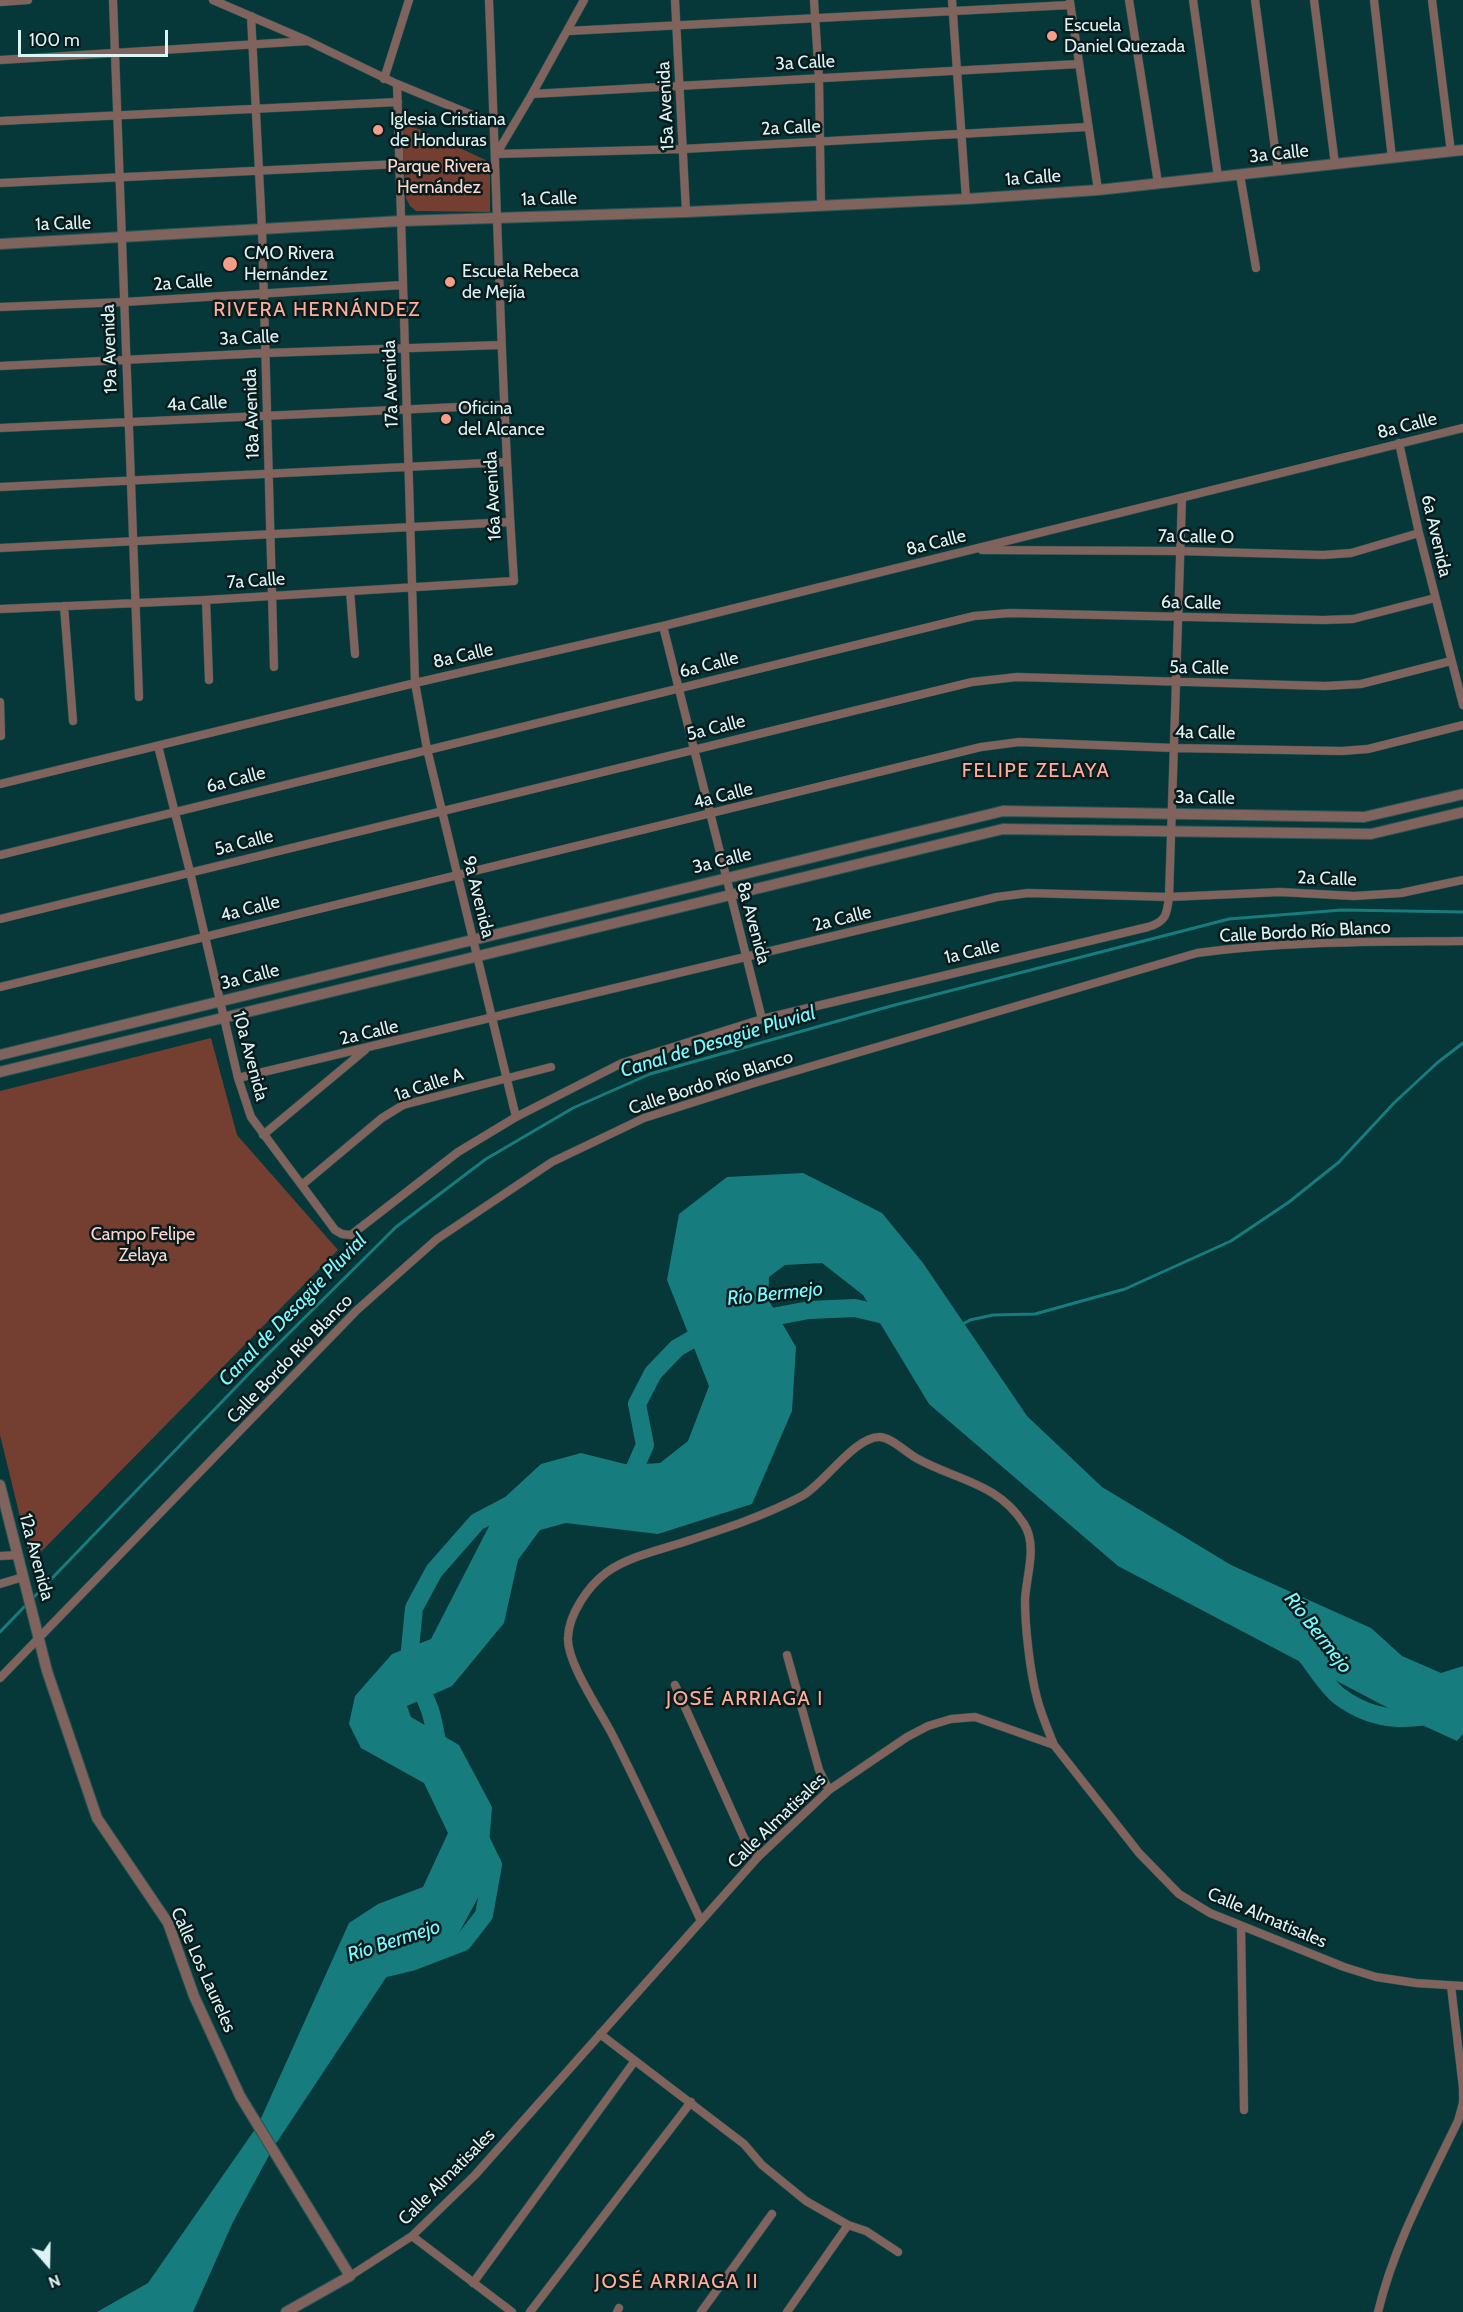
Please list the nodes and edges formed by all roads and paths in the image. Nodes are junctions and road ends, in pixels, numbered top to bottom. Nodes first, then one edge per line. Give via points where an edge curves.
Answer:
1 (28, 0) edge
2 (114, 0) edge
3 (408, 0) edge
4 (489, 0) edge
5 (584, 0) edge
6 (675, 0) edge
7 (814, 0) edge
8 (952, 0) edge
9 (1129, 0) edge
10 (1193, 0) edge
11 (1255, 0) edge
12 (1314, 0) edge
13 (1374, 0) edge
14 (1432, 0) edge
15 (218, 1) edge
16 (0, 2) edge
17 (1070, 2) edge
18 (953, 11) junction
19 (251, 16) junction
20 (815, 19) junction
21 (677, 25) junction
22 (568, 31) junction
23 (308, 40) junction
24 (252, 44) junction
25 (114, 53) junction
26 (0, 60) edge
27 (1079, 64) junction
28 (957, 71) junction
29 (384, 79) junction
30 (819, 79) junction
31 (397, 84) junction
32 (680, 86) junction
33 (532, 94) junction
34 (398, 102) junction
35 (256, 109) junction
36 (117, 115) junction
37 (0, 121) edge
38 (494, 124) junction
39 (1088, 127) junction
40 (962, 134) junction
41 (820, 141) junction
42 (683, 149) junction
43 (1463, 150) edge
44 (1451, 152) junction
45 (496, 154) junction
46 (1392, 158) junction
47 (399, 164) junction
48 (1335, 165) junction
49 (259, 170) junction
50 (1278, 171) junction
51 (1240, 175) junction
52 (119, 177) junction
53 (1218, 177) junction
54 (0, 183) edge
55 (1158, 183) junction
56 (1098, 190) junction
57 (966, 199) junction
58 (821, 205) junction
59 (686, 212) junction
60 (497, 217) junction
61 (401, 221) junction
62 (262, 229) junction
63 (121, 238) junction
64 (0, 244) edge
65 (1256, 268) dead end
66 (403, 285) junction
67 (264, 293) junction
68 (124, 302) junction
69 (0, 307) edge
70 (500, 345) junction
71 (405, 348) junction
72 (266, 353) junction
73 (126, 361) junction
74 (0, 366) edge
75 (503, 405) junction
76 (407, 410) junction
77 (267, 416) junction
78 (128, 422) junction
79 (0, 428) edge
80 (1463, 428) edge
81 (1399, 443) junction
82 (507, 462) junction
83 (408, 467) junction
84 (269, 473) junction
85 (131, 480) junction
86 (0, 487) edge
87 (1182, 498) junction
88 (510, 522) junction
89 (410, 526) junction
90 (1419, 533) junction
91 (271, 534) junction
92 (133, 542) junction
93 (0, 548) edge
94 (970, 550) junction
95 (1179, 551) junction
96 (514, 581) joint
97 (412, 587) junction
98 (350, 591) junction
99 (272, 595) junction
100 (1435, 598) junction
101 (206, 600) junction
102 (135, 602) junction
103 (64, 606) junction
104 (0, 609) edge
105 (1177, 618) junction
106 (663, 626) junction
107 (355, 654) dead end
108 (1451, 661) junction
109 (274, 667) dead end
110 (209, 680) dead end
111 (415, 683) junction
112 (1176, 683) junction
113 (680, 688) junction
114 (139, 697) dead end
115 (0, 702) edge
116 (1463, 705) edge
117 (73, 721) dead end
118 (1463, 725) edge
119 (2, 736) dead end
120 (158, 746) junction
121 (1174, 748) junction
122 (427, 749) junction
123 (694, 749) junction
124 (0, 784) edge
125 (1463, 794) edge
126 (441, 810) junction
127 (174, 811) junction
128 (1463, 812) edge
129 (1171, 814) junction
130 (711, 815) junction
131 (1170, 831) junction
132 (0, 855) edge
133 (190, 872) junction
134 (456, 875) junction
135 (726, 878) junction
136 (1463, 880) edge
137 (731, 894) junction
138 (1169, 897) junction
139 (0, 919) edge
140 (205, 935) junction
141 (473, 938) junction
142 (1463, 941) edge
143 (477, 956) junction
144 (747, 957) junction
145 (0, 987) edge
146 (220, 1001) junction
147 (224, 1019) junction
148 (493, 1019) junction
149 (762, 1019) junction
150 (366, 1049) junction
151 (0, 1055) edge
152 (551, 1067) dead end
153 (0, 1072) edge
154 (508, 1077) junction
155 (238, 1078) junction
156 (516, 1117) junction
157 (263, 1135) junction
158 (303, 1184) junction
159 (1, 1490) edge
160 (18, 1555) junction
161 (0, 1556) edge
162 (23, 1577) junction
163 (0, 1584) edge
164 (40, 1636) junction
165 (787, 1655) dead end
166 (0, 1678) edge
167 (675, 1686) dead end
168 (1054, 1745) junction
169 (829, 1790) junction
170 (758, 1857) junction
171 (701, 1921) junction
172 (1241, 1926) junction
173 (1451, 1986) junction
174 (1463, 1986) edge
175 (600, 2034) junction
176 (634, 2062) junction
177 (1463, 2088) edge
178 (691, 2102) junction
179 (1245, 2110) dead end
180 (772, 2214) dead end
181 (848, 2225) junction
182 (412, 2236) junction
183 (898, 2252) dead end
184 (350, 2276) junction
185 (473, 2283) junction
186 (286, 2312) edge
187 (511, 2312) edge
188 (530, 2312) edge
189 (701, 2312) edge
190 (787, 2312) edge
191 (1378, 2312) edge

1 - 16 street
2 - 25 street, 19a Avenida
3 - 29 street
4 - 38 street
5 - 22 street
6 - 21 street, 15a Avenida
7 - 20 street
8 - 18 street
9 - 55 street
10 - 53 street
11 - 50 street
12 - 48 street
13 - 46 street
14 - 44 street
15 - 19 street
17 - 18 street
17 - 27 street
18 - 20 street
18 - 28 street
19 - 23 street
19 - 24 street, 18a Avenida
20 - 21 street
20 - 30 street
21 - 22 street
21 - 32 street, 15a Avenida
22 - 33 street
23 - 24 street
23 - 29 street
24 - 25 street
24 - 35 street, 18a Avenida
25 - 26 street
25 - 36 street, 19a Avenida
27 - 28 street, 3a Calle
27 - 39 street
28 - 30 street, 3a Calle
28 - 40 street
29 - 31 street
30 - 32 street, 3a Calle
30 - 41 street
31 - 34 street, 17a Avenida
31 - 38 street
32 - 33 street, 3a Calle
32 - 42 street, 15a Avenida
33 - 45 street
34 - 35 street
34 - 47 street, 17a Avenida
35 - 36 street
35 - 49 street, 18a Avenida
36 - 37 street
36 - 52 street, 19a Avenida
38 - 45 street
39 - 40 street, 2a Calle
39 - 56 street
40 - 41 street, 2a Calle
40 - 57 street
41 - 42 street, 2a Calle
41 - 58 street
42 - 45 street, 2a Calle
42 - 59 street, 15a Avenida
43 - 44 street, 3a Calle
44 - 46 street, 3a Calle
45 - 60 street, 16a Avenida
46 - 48 street, 3a Calle
47 - 49 street
47 - 61 street, 17a Avenida
48 - 50 street, 3a Calle
49 - 52 street
49 - 62 street, 18a Avenida
50 - 51 street, 3a Calle
51 - 53 street, 3a Calle
51 - 65 street
52 - 54 street
52 - 63 street, 19a Avenida
53 - 55 street, 3a Calle
55 - 56 street, 3a Calle
56 - 57 street, 1a Calle
57 - 58 street, 1a Calle
58 - 59 street, 1a Calle
59 - 60 street, 1a Calle
60 - 61 street, 1a Calle
60 - 70 street, 16a Avenida
61 - 62 street, 1a Calle
61 - 66 street, 17a Avenida
62 - 63 street, 1a Calle
62 - 67 street, 18a Avenida
63 - 64 street, 1a Calle
63 - 68 street, 19a Avenida
66 - 67 street, 2a Calle
66 - 71 street, 17a Avenida
67 - 68 street, 2a Calle
67 - 72 street, 18a Avenida
68 - 69 street, 2a Calle
68 - 73 street, 19a Avenida
70 - 71 street, 3a Calle
70 - 75 street, 16a Avenida
71 - 72 street, 3a Calle
71 - 76 street, 17a Avenida
72 - 73 street, 3a Calle
72 - 77 street, 18a Avenida
73 - 74 street, 3a Calle
73 - 78 street, 19a Avenida
75 - 76 street, 4a Calle
75 - 82 street, 16a Avenida
76 - 77 street, 4a Calle
76 - 83 street, 17a Avenida
77 - 78 street, 4a Calle
77 - 84 street, 18a Avenida
78 - 79 street, 4a Calle
78 - 85 street, 19a Avenida
80 - 81 street, 8a Calle
81 - 87 street, 8a Calle
81 - 90 street, 6a Avenida
82 - 83 street
82 - 88 street, 16a Avenida
83 - 84 street
83 - 89 street, 17a Avenida
84 - 85 street
84 - 91 street, 18a Avenida
85 - 86 street
85 - 92 street, 19a Avenida
87 - 94 street, 8a Calle
87 - 95 street
88 - 89 street
88 - 96 street, 16a Avenida
89 - 91 street
89 - 97 street, 17a Avenida
90 - 95 street, 7a Calle O via 1341,554
90 - 100 street, 6a Avenida
91 - 92 street
91 - 99 street, 18a Avenida
92 - 93 street
92 - 102 street, 19a Avenida
94 - 95 street, 7a Calle O
94 - 106 street, 8a Calle
95 - 105 street
96 - 97 street, 7a Calle
97 - 98 street, 7a Calle
97 - 111 street, 17a Avenida
98 - 99 street, 7a Calle
98 - 107 street
99 - 101 street, 7a Calle
99 - 109 street, 18a Avenida
100 - 105 street, 6a Calle via 1353,619
100 - 108 street, 6a Avenida
101 - 102 street, 7a Calle
101 - 110 street
102 - 103 street, 7a Calle
102 - 114 street, 19a Avenida
103 - 104 street, 7a Calle
103 - 117 street
105 - 112 street
105 - 113 street, 6a Calle via 1010,613 974,616
106 - 111 street, 8a Calle
106 - 113 street, 8a Avenida
108 - 112 street, 5a Calle via 1361,684
108 - 116 street, 6a Avenida
111 - 120 street, 8a Calle
111 - 122 street, 9a Avenida
112 - 121 street
112 - 123 street, 5a Calle via 1017,677 972,682
113 - 122 street, 6a Calle
113 - 123 street, 8a Avenida
115 - 119 street
118 - 121 street, 4a Calle via 1359,749
120 - 124 street, 8a Calle
120 - 127 street, 10a Avenida
121 - 129 street
121 - 130 street, 4a Calle via 1019,742 981,747
122 - 126 street, 9a Avenida
122 - 127 street, 6a Calle
123 - 126 street, 5a Calle
123 - 130 street, 8a Avenida
125 - 129 street, 3a Calle via 1364,817
126 - 133 street, 5a Calle
126 - 134 street, 9a Avenida
127 - 132 street, 6a Calle
127 - 133 street, 10a Avenida
128 - 131 street, 3a Calle via 1371,834
129 - 131 street
129 - 135 street, 3a Calle via 1003,811
130 - 134 street, 4a Calle
130 - 135 street, 8a Avenida
131 - 137 street, 3a Calle via 1003,829
131 - 138 street
133 - 139 street, 5a Calle
133 - 140 street, 10a Avenida
134 - 140 street, 4a Calle
134 - 141 street, 9a Avenida
135 - 137 street, 8a Avenida
135 - 141 street, 3a Calle
136 - 138 street, 2a Calle via 1401,893 1354,896 1280,892
137 - 143 street, 3a Calle
137 - 144 street, 8a Avenida
138 - 144 street, 2a Calle via 1028,893 997,897
138 - 149 street, 1a Calle via 1167,914 1158,925
140 - 145 street, 4a Calle
140 - 146 street, 10a Avenida
141 - 143 street, 9a Avenida
141 - 146 street, 3a Calle
142 - 164 street, Calle Bordo Río Blanco via 1314,942 1197,953 644,1118 552,1162 437,1239 357,1310
143 - 147 street, 3a Calle
143 - 148 street, 9a Avenida
144 - 148 street, 2a Calle
144 - 149 street, 8a Avenida
146 - 147 street, 10a Avenida
146 - 151 street, 3a Calle
147 - 153 street, 3a Calle
147 - 155 street, 10a Avenida
148 - 150 street, 2a Calle
148 - 154 street, 9a Avenida
149 - 156 street via 622,1063
150 - 155 street, 2a Calle
150 - 157 street
152 - 154 street, 1a Calle A
154 - 156 street, 9a Avenida
154 - 158 street, 1a Calle A via 403,1105
155 - 157 street, 10a Avenida via 251,1117
156 - 158 street, 10a Avenida via 459,1152 351,1235 334,1230
157 - 158 street, 10a Avenida via 294,1178
159 - 160 street, 12a Avenida
160 - 161 street
160 - 162 street, 12a Avenida
162 - 163 street
162 - 164 street, 12a Avenida
164 - 166 street, Calle Bordo Río Blanco
164 - 184 street, Calle Los Laureles via 47,1671 97,1818 168,1923 194,1996 240,2096
165 - 169 street via 819,1770
167 - 170 street via 744,1838
168 - 169 street, Calle Almatisales via 975,1717 951,1719 907,1737
168 - 171 street via 1037,1699 1029,1646 1025,1599 1031,1558 1025,1526 1005,1501 969,1479 939,1470 891,1441 872,1438 860,1444 810,1491 784,1505 607,1572 570,1620 567,1640 575,1665 613,1735
168 - 172 street, Calle Almatisales via 1139,1853 1179,1894
169 - 170 street, Calle Almatisales
170 - 171 street, Calle Almatisales
171 - 175 street, Calle Almatisales
172 - 173 street, Calle Almatisales via 1376,1977
172 - 179 street
173 - 174 street, Calle Almatisales
173 - 177 street
175 - 176 street
175 - 182 street, Calle Almatisales via 475,2175
176 - 178 street
176 - 185 street
177 - 191 street via 1458,2121 1406,2231 1384,2284
178 - 181 street via 744,2144 787,2187
178 - 188 street
180 - 189 street
181 - 183 street via 866,2231
181 - 190 street
182 - 184 street, Calle Almatisales
182 - 185 street
184 - 186 street
185 - 187 street

